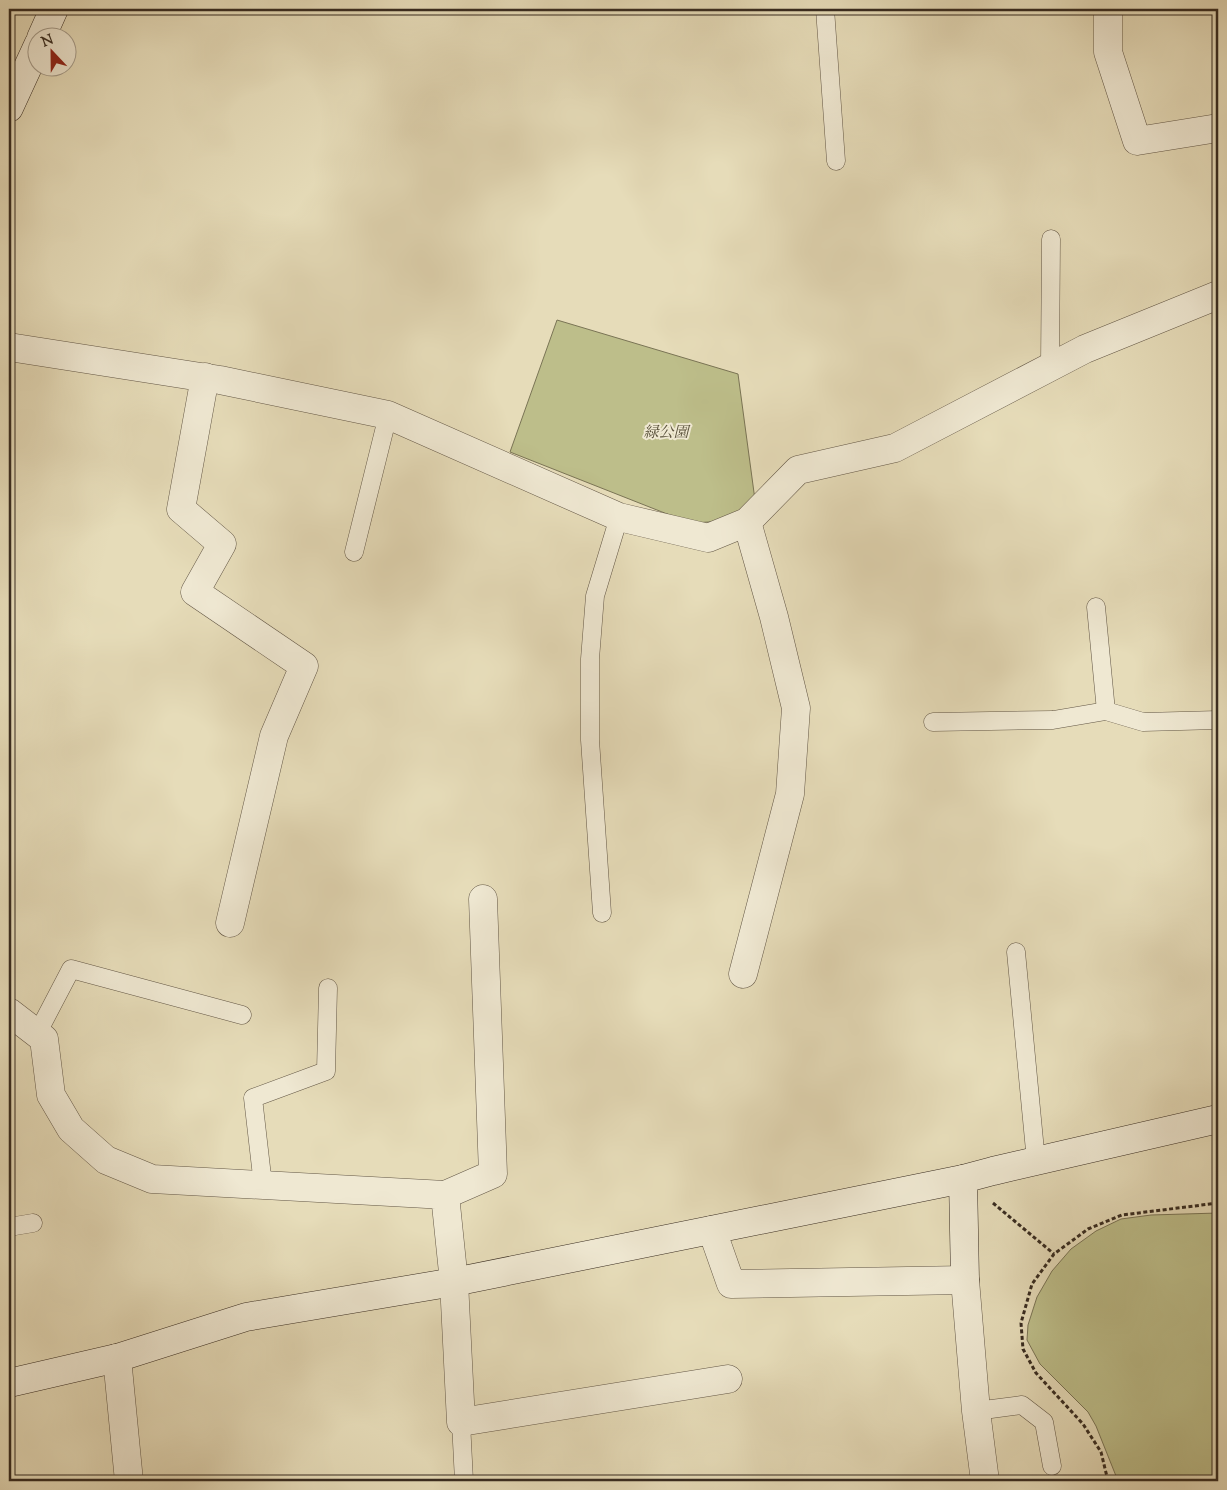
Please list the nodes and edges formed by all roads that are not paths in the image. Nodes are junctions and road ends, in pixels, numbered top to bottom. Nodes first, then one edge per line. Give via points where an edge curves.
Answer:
1 (54, 9) edge
2 (825, 9) edge
3 (1108, 9) edge
4 (45, 28) edge
5 (28, 67) edge
6 (9, 108) edge
7 (1218, 128) edge
8 (836, 161) dead end
9 (1050, 239) dead end
10 (1218, 295) edge
11 (9, 347) edge
12 (1050, 368) junction
13 (205, 377) junction
14 (388, 415) junction
15 (619, 517) junction
16 (747, 522) junction
17 (354, 552) dead end
18 (1096, 608) dead end
19 (1106, 711) junction
20 (1218, 720) edge
21 (933, 722) dead end
22 (483, 899) dead end
23 (602, 913) dead end
24 (230, 923) dead end
25 (1016, 952) dead end
26 (743, 974) dead end
27 (328, 988) dead end
28 (9, 1012) edge
29 (242, 1015) dead end
30 (37, 1034) junction
31 (1218, 1119) edge
32 (1036, 1161) junction
33 (964, 1179) junction
34 (263, 1185) junction
35 (445, 1195) junction
36 (33, 1224) dead end
37 (9, 1227) edge
38 (712, 1230) junction
39 (965, 1280) junction
40 (454, 1282) junction
41 (117, 1358) junction
42 (728, 1379) dead end
43 (9, 1383) edge
44 (976, 1411) junction
45 (461, 1422) junction
46 (1052, 1466) dead end
47 (129, 1481) edge
48 (464, 1481) edge
49 (985, 1481) edge

1 - 4 street
2 - 8 lane
3 - 7 street via 1108,52 1137,141
5 - 6 street
9 - 12 lane
10 - 12 street via 1085,350
11 - 13 street
12 - 16 street via 895,448 798,470
13 - 14 street
13 - 24 street via 180,509 222,544 195,592 304,666 274,736
14 - 15 street
14 - 17 lane
15 - 16 street via 708,538
15 - 23 lane via 595,596 590,659 590,740
16 - 26 street via 796,708 790,794
18 - 19 lane
19 - 20 lane via 1143,722
19 - 21 lane via 1053,720
22 - 35 street via 493,1174
25 - 32 lane
27 - 34 lane via 326,1071 253,1098
28 - 30 street
29 - 30 lane via 71,968
30 - 34 street via 44,1039 51,1095 71,1129 106,1160 152,1179
31 - 32 street
32 - 33 street
33 - 38 street
33 - 39 street
34 - 35 street
35 - 40 street
36 - 37 lane
38 - 39 street via 731,1284
38 - 40 street
39 - 44 street
40 - 41 street via 246,1318
40 - 45 street
41 - 43 street
41 - 47 street
42 - 45 street
44 - 46 lane via 1022,1405 1044,1422
44 - 49 street
45 - 48 lane

